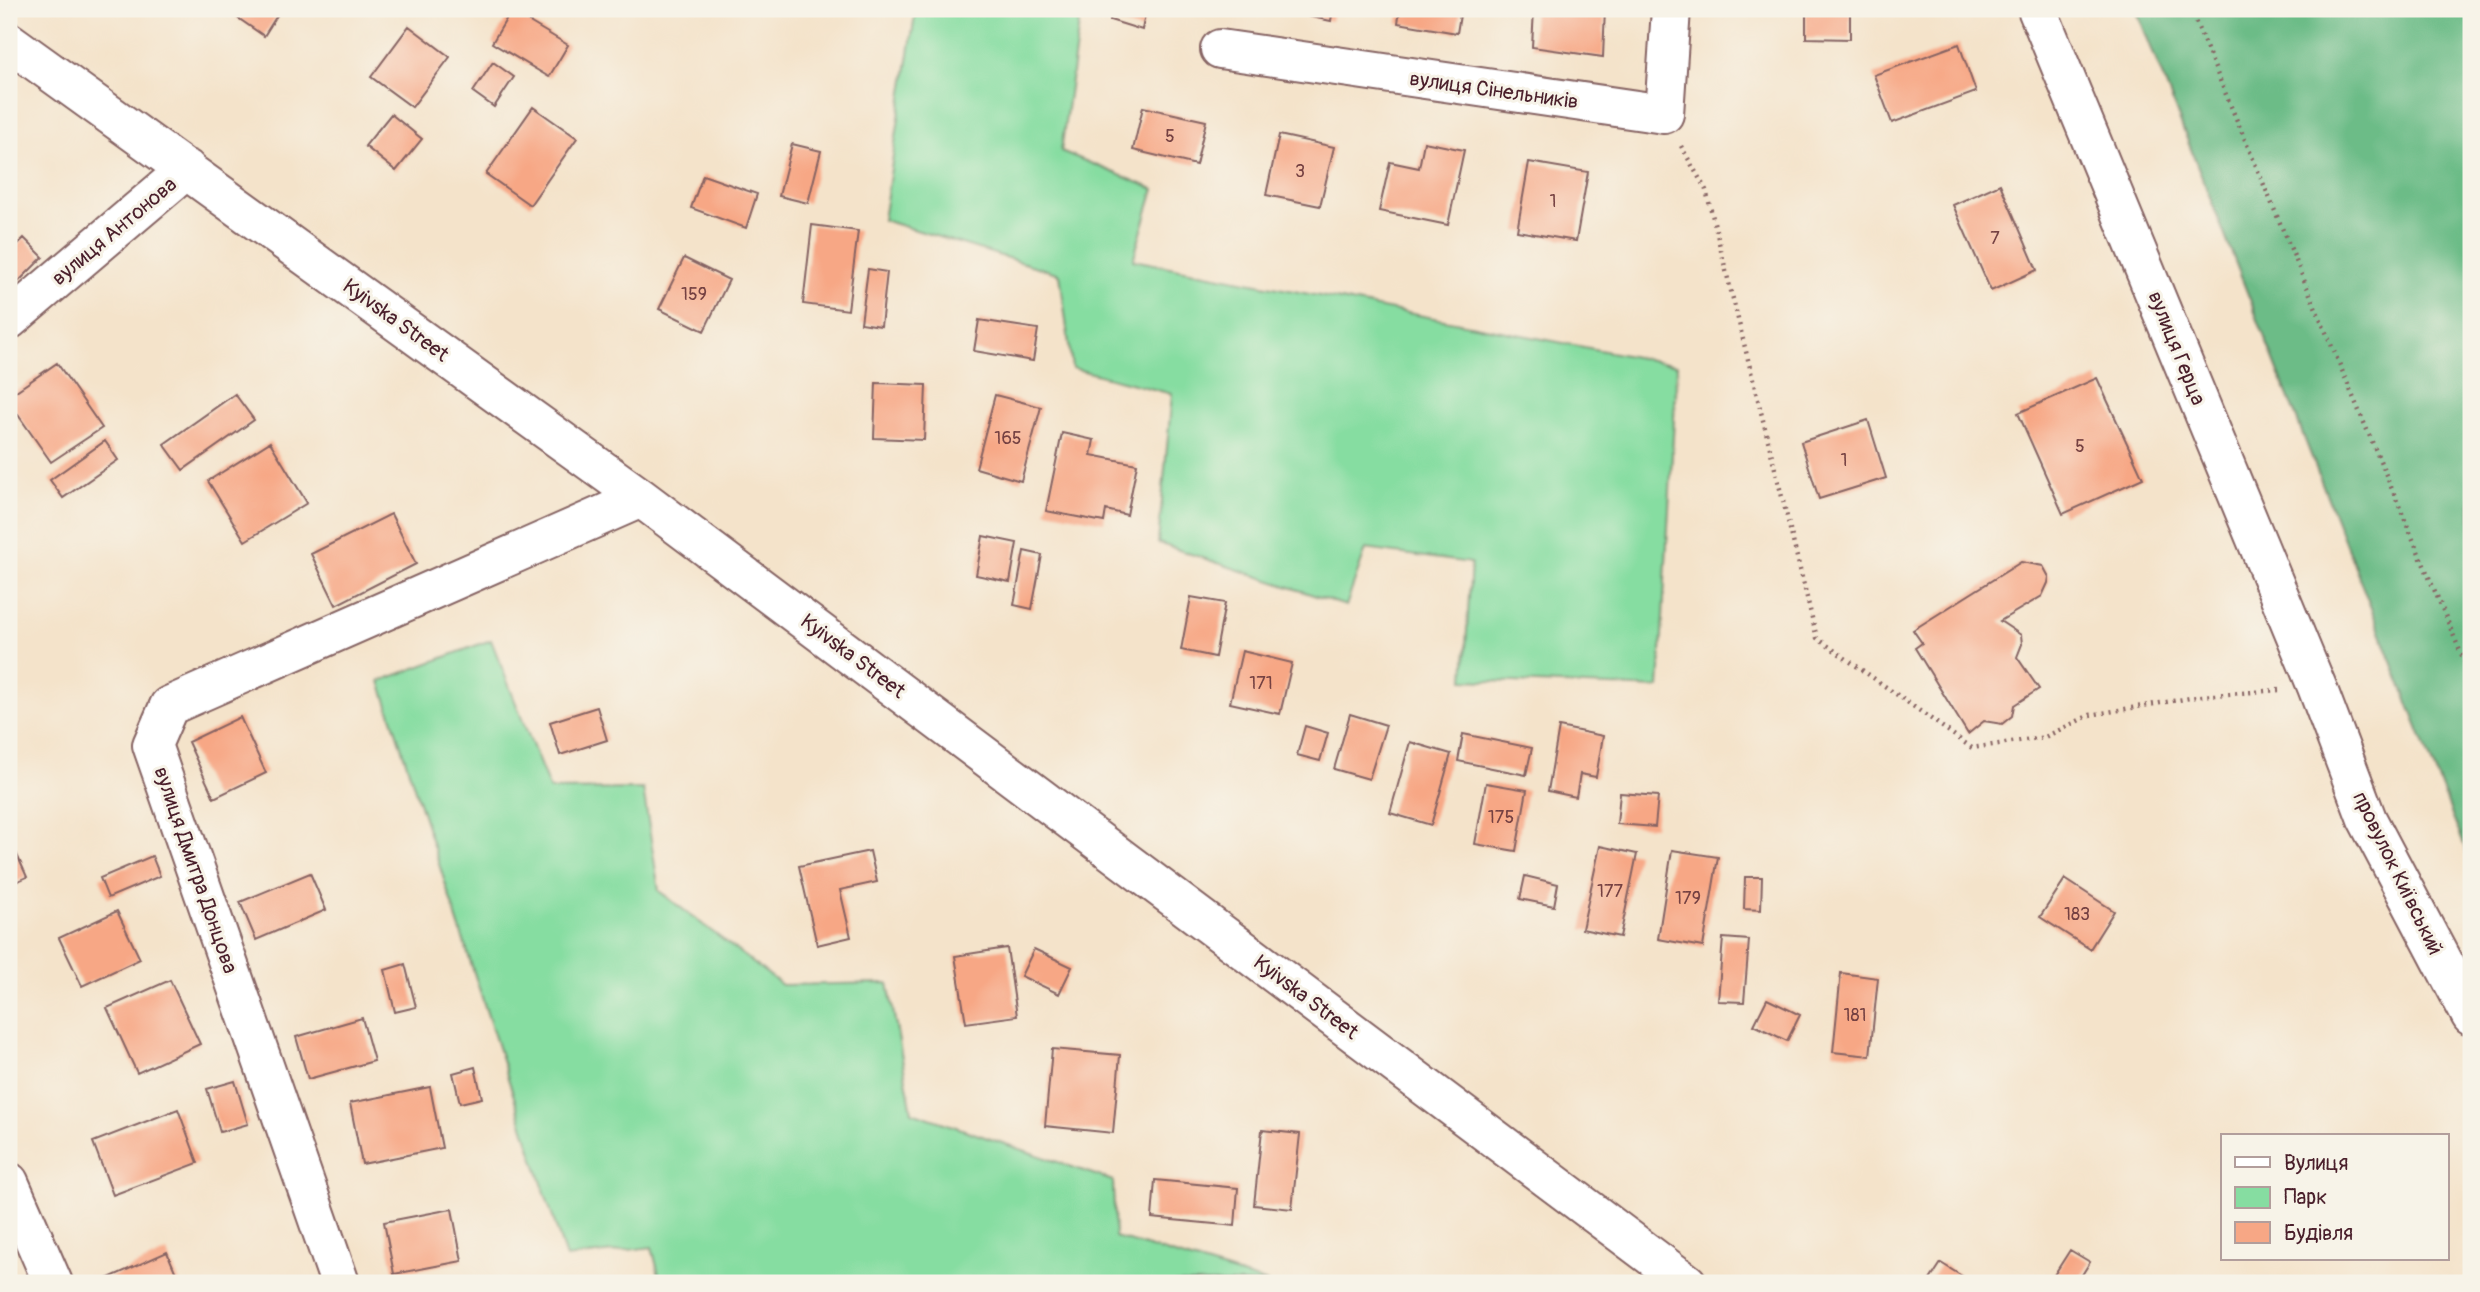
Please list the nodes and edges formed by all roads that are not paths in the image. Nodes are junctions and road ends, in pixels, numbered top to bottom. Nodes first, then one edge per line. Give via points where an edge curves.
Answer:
1 (1671, 9) edge
2 (2037, 9) edge
3 (9, 42) edge
4 (1220, 50) dead end
5 (187, 169) junction
6 (9, 320) edge
7 (641, 498) junction
8 (2317, 687) joint
9 (2471, 1016) edge
10 (9, 1182) edge
11 (52, 1283) edge
12 (340, 1283) edge
13 (1687, 1283) edge

1 - 4 street, вулиця Сінельників via 1664,114
2 - 8 street, вулиця Герца
3 - 5 street, Kyivska Street
5 - 6 street, вулиця Антонова
5 - 7 street, Kyivska Street
7 - 12 street, вулиця Дмитра Донцова via 169,706 152,745
7 - 13 street, Kyivska Street
8 - 9 street, провулок Київський via 2367,819
10 - 11 street

